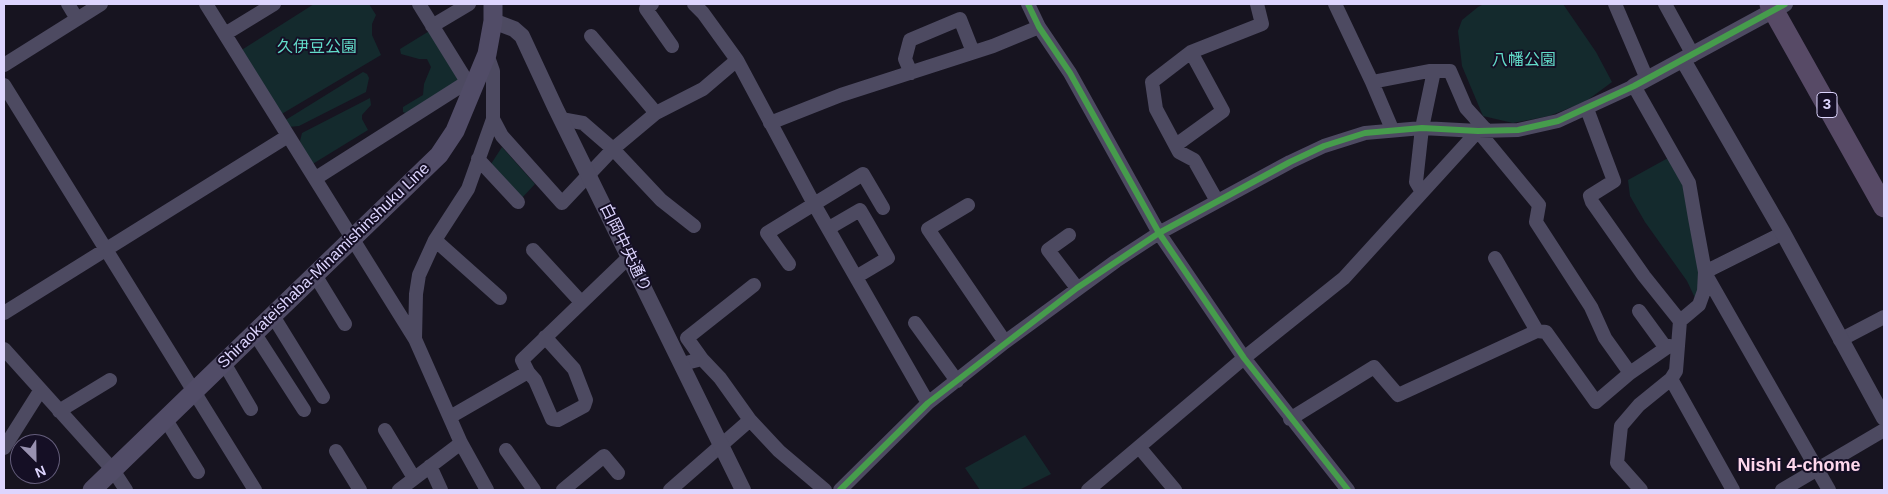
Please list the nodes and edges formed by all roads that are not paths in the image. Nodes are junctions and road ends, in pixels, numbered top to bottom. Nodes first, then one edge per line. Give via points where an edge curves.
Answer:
1 (68, 4) edge
2 (101, 4) edge
3 (206, 4) edge
4 (274, 4) edge
5 (419, 4) edge
6 (469, 4) edge
7 (652, 4) edge
8 (694, 4) edge
9 (1028, 4) edge
10 (1256, 4) edge
11 (1335, 4) edge
12 (1615, 4) edge
13 (1665, 4) edge
14 (1778, 5) edge
15 (493, 13) edge
16 (77, 19) junction
17 (432, 26) junction
18 (1040, 27) junction
19 (225, 34) junction
20 (592, 36) dead end
21 (672, 46) dead end
22 (973, 52) junction
23 (1191, 52) junction
24 (487, 54) junction
25 (1688, 57) junction
26 (737, 60) junction
27 (4, 64) edge
28 (1434, 71) junction
29 (911, 73) junction
30 (1372, 82) junction
31 (1641, 83) junction
32 (4, 86) edge
33 (469, 86) junction
34 (1587, 109) junction
35 (656, 113) junction
36 (493, 119) junction
37 (561, 119) junction
38 (770, 124) junction
39 (1422, 128) junction
40 (1392, 129) junction
41 (1482, 130) junction
42 (288, 136) junction
43 (1176, 145) junction
44 (613, 149) junction
45 (478, 160) junction
46 (589, 176) junction
47 (316, 178) junction
48 (1884, 178) edge
49 (1422, 192) junction
50 (1218, 201) junction
51 (518, 202) dead end
52 (814, 204) junction
53 (968, 205) dead end
54 (1884, 207) edge
55 (882, 208) dead end
56 (694, 226) dead end
57 (829, 228) junction
58 (1159, 233) junction
59 (1783, 234) junction
60 (1069, 235) dead end
61 (353, 239) junction
62 (435, 240) junction
63 (106, 250) junction
64 (533, 250) dead end
65 (629, 257) junction
66 (1496, 258) dead end
67 (789, 264) dead end
68 (1705, 272) junction
69 (315, 275) junction
70 (856, 276) junction
71 (754, 285) dead end
72 (1077, 288) junction
73 (500, 298) dead end
74 (581, 302) junction
75 (1639, 310) dead end
76 (4, 313) edge
77 (273, 316) junction
78 (1884, 317) edge
79 (1680, 321) junction
80 (915, 323) dead end
81 (345, 324) dead end
82 (1537, 331) junction
83 (255, 334) junction
84 (545, 337) junction
85 (416, 338) junction
86 (1840, 340) junction
87 (1005, 342) junction
88 (4, 349) edge
89 (1244, 358) junction
90 (702, 360) junction
91 (224, 363) junction
92 (682, 364) junction
93 (528, 372) junction
94 (1630, 373) junction
95 (1672, 379) junction
96 (110, 380) dead end
97 (957, 381) junction
98 (40, 390) junction
99 (194, 392) junction
100 (323, 397) dead end
101 (928, 403) junction
102 (251, 409) dead end
103 (304, 410) dead end
104 (59, 411) junction
105 (450, 417) junction
106 (1884, 418) edge
107 (1290, 419) junction
108 (166, 420) junction
109 (750, 420) junction
110 (385, 430) dead end
111 (1884, 430) edge
112 (461, 443) junction
113 (721, 444) junction
114 (4, 448) edge
115 (1139, 448) junction
116 (506, 450) dead end
117 (336, 451) dead end
118 (430, 466) junction
119 (113, 470) junction
120 (1818, 470) junction
121 (198, 472) dead end
122 (618, 473) dead end
123 (414, 478) junction
124 (1344, 489) edge
125 (92, 490) edge
126 (126, 490) edge
127 (255, 490) edge
128 (360, 490) edge
129 (399, 490) edge
130 (440, 490) edge
131 (487, 490) edge
132 (534, 490) edge
133 (563, 490) edge
134 (670, 490) edge
135 (743, 490) edge
136 (825, 490) edge
137 (840, 490) edge
138 (1088, 490) edge
139 (1175, 490) edge
140 (1641, 490) edge
141 (1733, 490) edge
142 (1782, 490) edge
143 (1829, 490) edge

1 - 16 street
2 - 16 street
3 - 19 street
4 - 19 street
5 - 17 street
6 - 17 street
7 - 21 street via 646,9
8 - 26 street
9 - 18 street
10 - 23 street via 1262,24
11 - 30 street
12 - 31 street
13 - 25 street
14 - 25 street
14 - 48 main road, 3
14 - 54 main road, 3
15 - 24 main road, Shiraokateishaba-Minamishinshuku Line
15 - 37 street, 白岡中央通り via 522,36
16 - 27 street
17 - 33 street
18 - 22 street
18 - 58 street via 1070,73
19 - 42 street
20 - 35 street
22 - 29 street
22 - 29 street via 960,19 910,40 905,59
23 - 43 street via 1152,82 1156,110
23 - 43 street via 1223,111
24 - 33 main road, Shiraokateishaba-Minamishinshuku Line
24 - 36 street via 493,71
25 - 31 street
25 - 59 street
26 - 35 street via 703,89
26 - 38 street
28 - 30 street
28 - 39 street
28 - 41 street via 1450,71 1466,108
29 - 38 street via 841,94
30 - 40 street
31 - 34 street
31 - 68 street via 1688,183
32 - 63 street
33 - 47 street
33 - 61 main road, Shiraokateishaba-Minamishinshuku Line via 455,131 439,155
34 - 41 street via 1558,121 1518,130
34 - 79 street via 1614,181 1590,196 1592,202
35 - 44 street
36 - 45 street
36 - 46 street via 502,136 562,203
37 - 44 street via 583,123
37 - 46 street, 白岡中央通り
38 - 52 street
39 - 40 street
39 - 41 street
39 - 49 street via 1416,182
40 - 50 street via 1365,133 1324,146
41 - 49 street
41 - 94 street via 1539,205 1536,222 1591,307 1605,338
42 - 47 street
42 - 63 street
43 - 50 street via 1179,152 1194,160
44 - 46 street
44 - 56 street via 662,200
45 - 51 street
45 - 62 street via 468,189
46 - 65 street, 白岡中央通り
47 - 61 street
49 - 89 street via 1344,278
50 - 58 street
52 - 55 street via 863,174
52 - 57 street
52 - 67 street via 767,233
53 - 87 street via 928,229
57 - 70 street
57 - 70 street via 860,210 888,258
58 - 72 street
58 - 89 street
59 - 68 street
59 - 86 street
60 - 72 street via 1048,250
61 - 69 main road, Shiraokateishaba-Minamishinshuku Line
61 - 85 street
62 - 73 street
62 - 85 street via 418,275
63 - 76 street
63 - 99 street
64 - 74 street
65 - 74 street
65 - 92 street, 白岡中央通り
66 - 82 street
68 - 79 street via 1699,305
68 - 120 street
69 - 77 main road, Shiraokateishaba-Minamishinshuku Line
69 - 81 street
70 - 101 street
71 - 90 street via 687,338
72 - 87 street
74 - 84 street
75 - 94 street via 1668,347
77 - 83 main road, Shiraokateishaba-Minamishinshuku Line
77 - 100 street
78 - 86 street
79 - 95 street via 1676,371
80 - 97 street
82 - 94 street via 1546,332 1596,402
82 - 107 street via 1398,395 1374,367
83 - 91 main road, Shiraokateishaba-Minamishinshuku Line
83 - 103 street
84 - 93 street via 522,360
84 - 93 street via 574,369 586,400 584,406 558,420 552,418 535,380
85 - 105 street
86 - 106 street
87 - 97 street
88 - 98 street
89 - 107 street
89 - 115 street
90 - 92 street
90 - 109 street via 720,378
91 - 99 main road, Shiraokateishaba-Minamishinshuku Line
91 - 102 street
92 - 113 street, 白岡中央通り
93 - 105 street
95 - 140 street via 1639,405 1621,426 1617,463
95 - 141 street
96 - 104 street
97 - 101 street
98 - 104 street
98 - 114 street
99 - 108 main road, Shiraokateishaba-Minamishinshuku Line
99 - 127 street
101 - 137 street
104 - 119 street
105 - 112 street
107 - 124 street
108 - 119 main road, Shiraokateishaba-Minamishinshuku Line
108 - 121 street
109 - 113 street
109 - 136 street via 779,451
110 - 123 street
111 - 120 street
112 - 118 street
112 - 131 street
113 - 134 street
113 - 135 street, 白岡中央通り
115 - 138 street
115 - 139 street
116 - 132 street
117 - 128 street
118 - 123 street
118 - 130 street
119 - 125 main road, Shiraokateishaba-Minamishinshuku Line
119 - 126 street
120 - 142 street
120 - 143 street
122 - 133 street via 604,456
123 - 129 street

